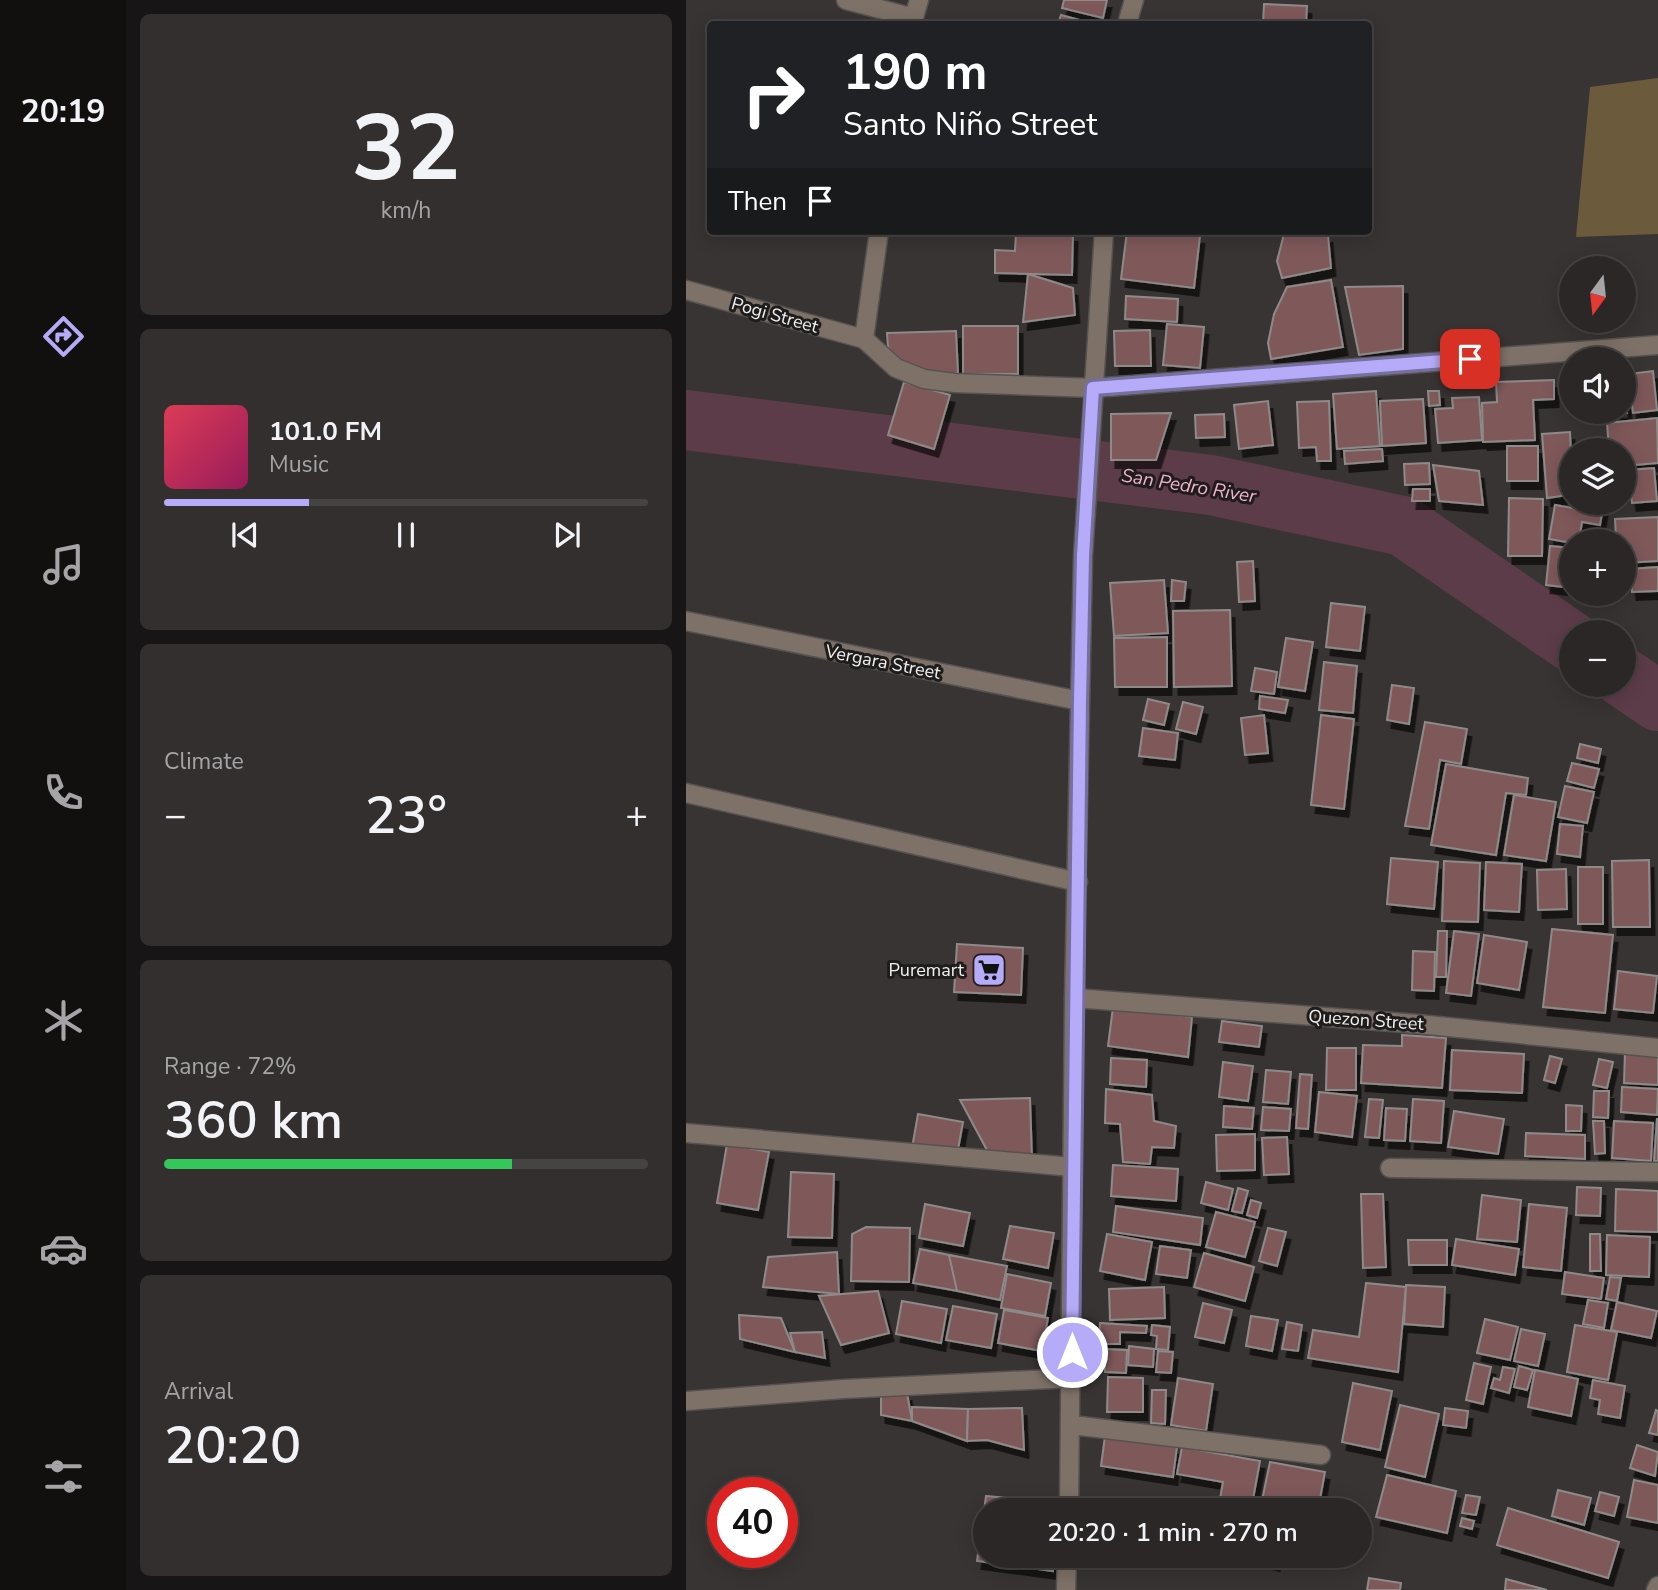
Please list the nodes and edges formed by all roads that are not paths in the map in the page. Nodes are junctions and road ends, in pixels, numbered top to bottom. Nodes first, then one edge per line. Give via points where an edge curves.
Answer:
1 (846, 0) edge
2 (919, 0) edge
3 (1134, 0) edge
4 (910, 21) edge
5 (913, 21) edge
6 (1128, 21) edge
7 (878, 235) edge
8 (1104, 235) edge
9 (686, 290) edge
10 (864, 339) junction
11 (1658, 345) edge
12 (1093, 388) junction
13 (686, 621) edge
14 (1080, 701) junction
15 (686, 793) edge
16 (1078, 882) junction
17 (1074, 998) junction
18 (1658, 1048) edge
19 (686, 1133) edge
20 (1072, 1167) junction
21 (1390, 1168) dead end
22 (1658, 1172) edge
23 (1072, 1378) junction
24 (686, 1401) edge
25 (1072, 1425) junction
26 (1321, 1455) dead end
27 (1069, 1498) edge
28 (1067, 1568) edge
29 (1066, 1590) edge

1 - 4 street
2 - 5 street
3 - 6 street
7 - 10 street
8 - 12 street
9 - 10 street, Pogi Street
10 - 12 street via 895,368 924,379
11 - 12 street
12 - 14 street
13 - 14 street, Vergara Street
14 - 16 street
15 - 16 street
16 - 17 street
17 - 18 street, Quezon Street
17 - 20 street
19 - 20 street
20 - 23 street
21 - 22 street
23 - 24 street
23 - 25 street
25 - 26 street
25 - 27 street
28 - 29 street

